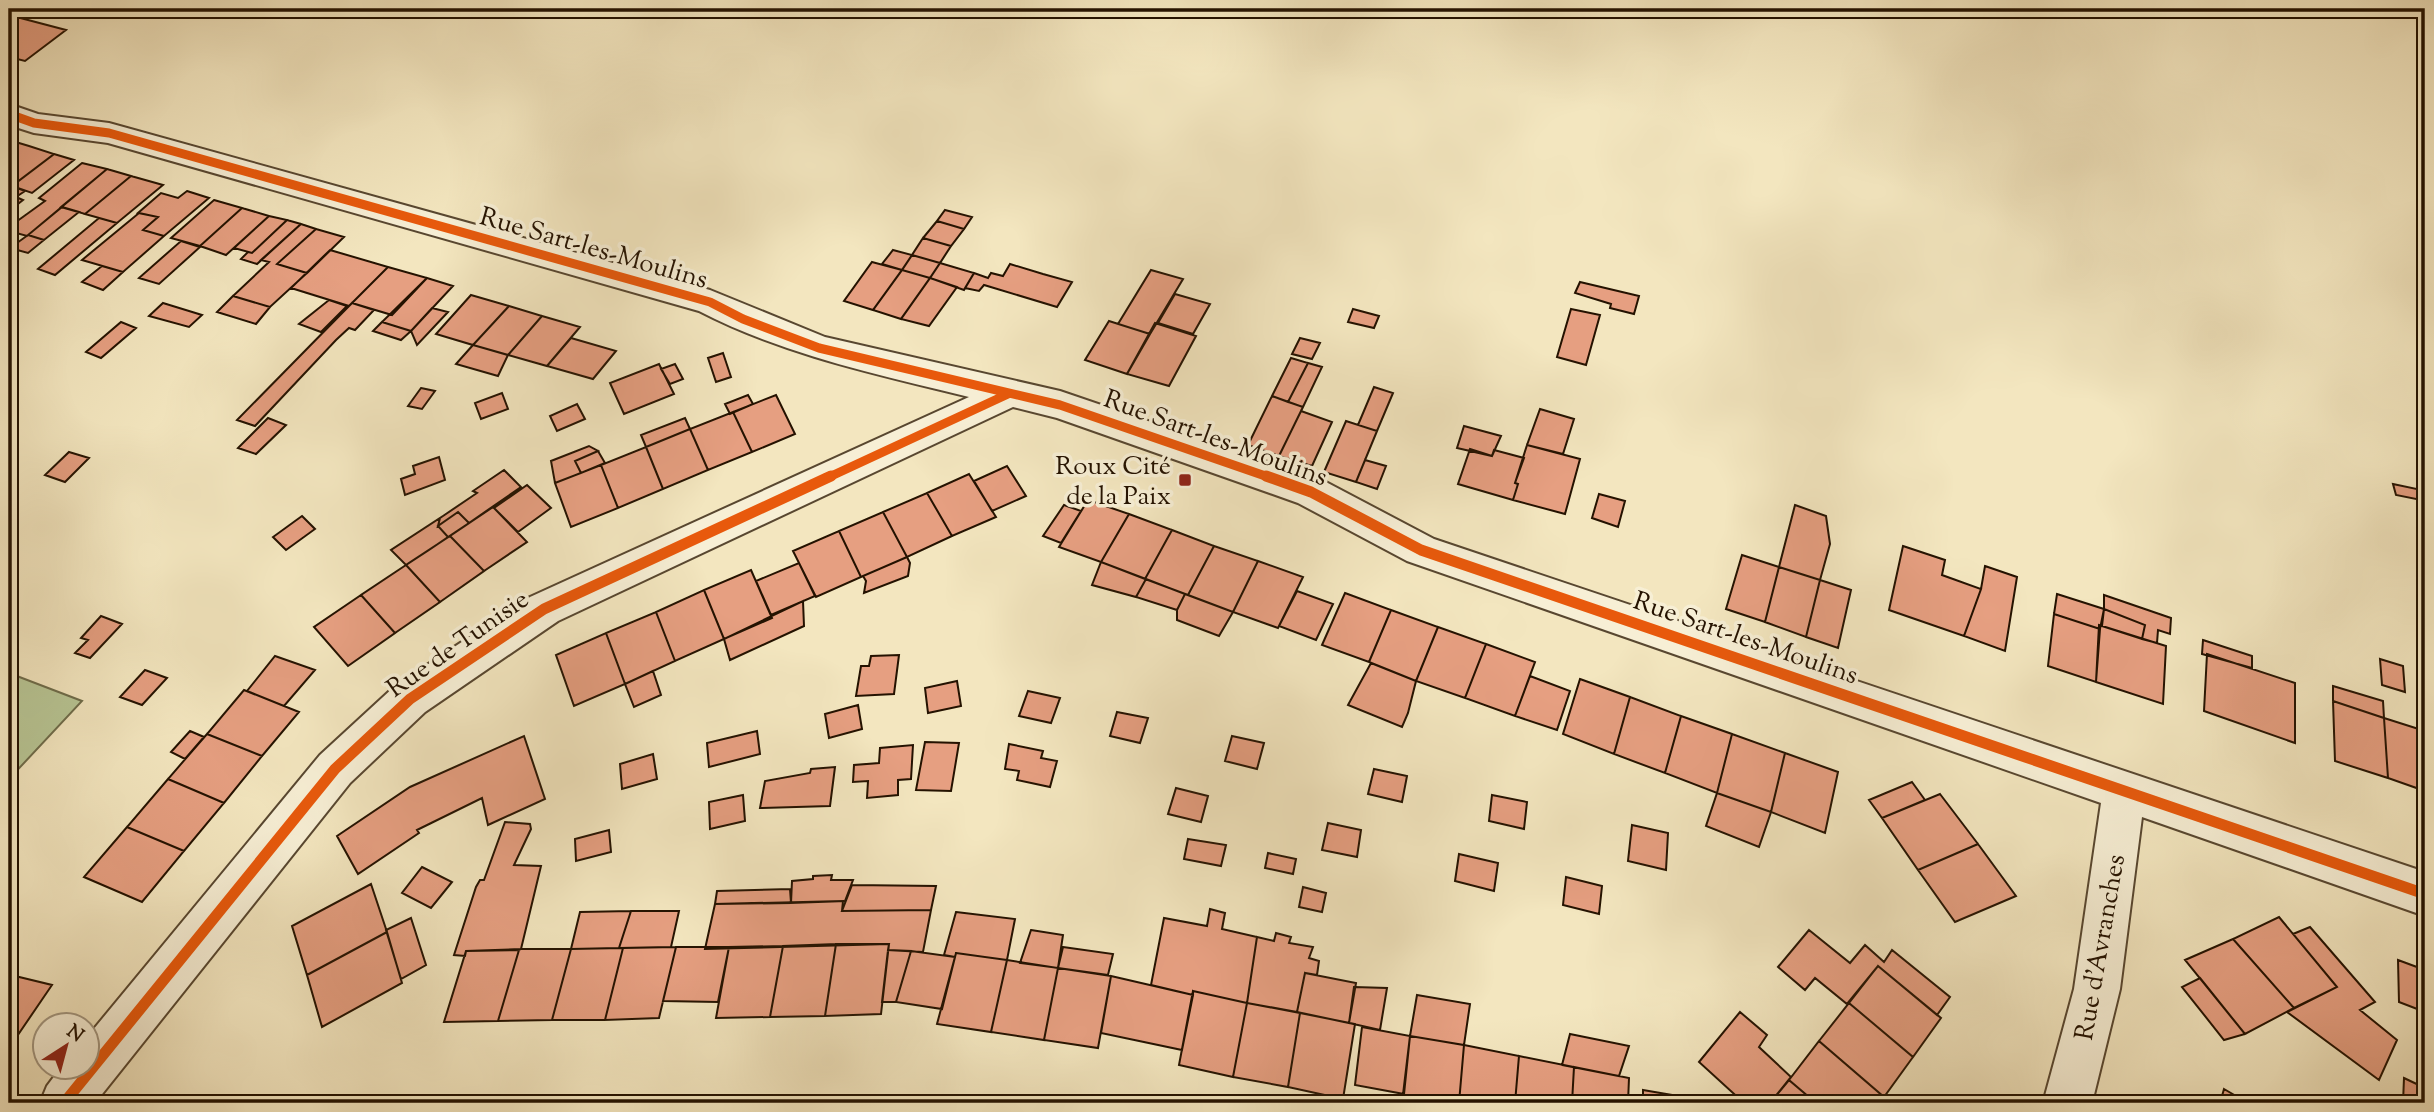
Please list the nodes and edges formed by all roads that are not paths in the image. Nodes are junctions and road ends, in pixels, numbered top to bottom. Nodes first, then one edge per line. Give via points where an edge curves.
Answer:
1 (9, 114) edge
2 (1008, 394) junction
3 (2124, 789) junction
4 (2425, 894) edge
5 (64, 1103) edge
6 (2067, 1103) edge

1 - 2 street, Rue Sart-les-Moulins via 34,123 109,133 710,302 819,348
2 - 3 street, Rue Sart-les-Moulins via 1060,405 1311,492 1421,550
2 - 5 street, Rue de Tunisie via 544,609 410,699 317,790
3 - 4 street, Rue Sart-les-Moulins
3 - 6 street, Rue d'Avranches via 2097,989

